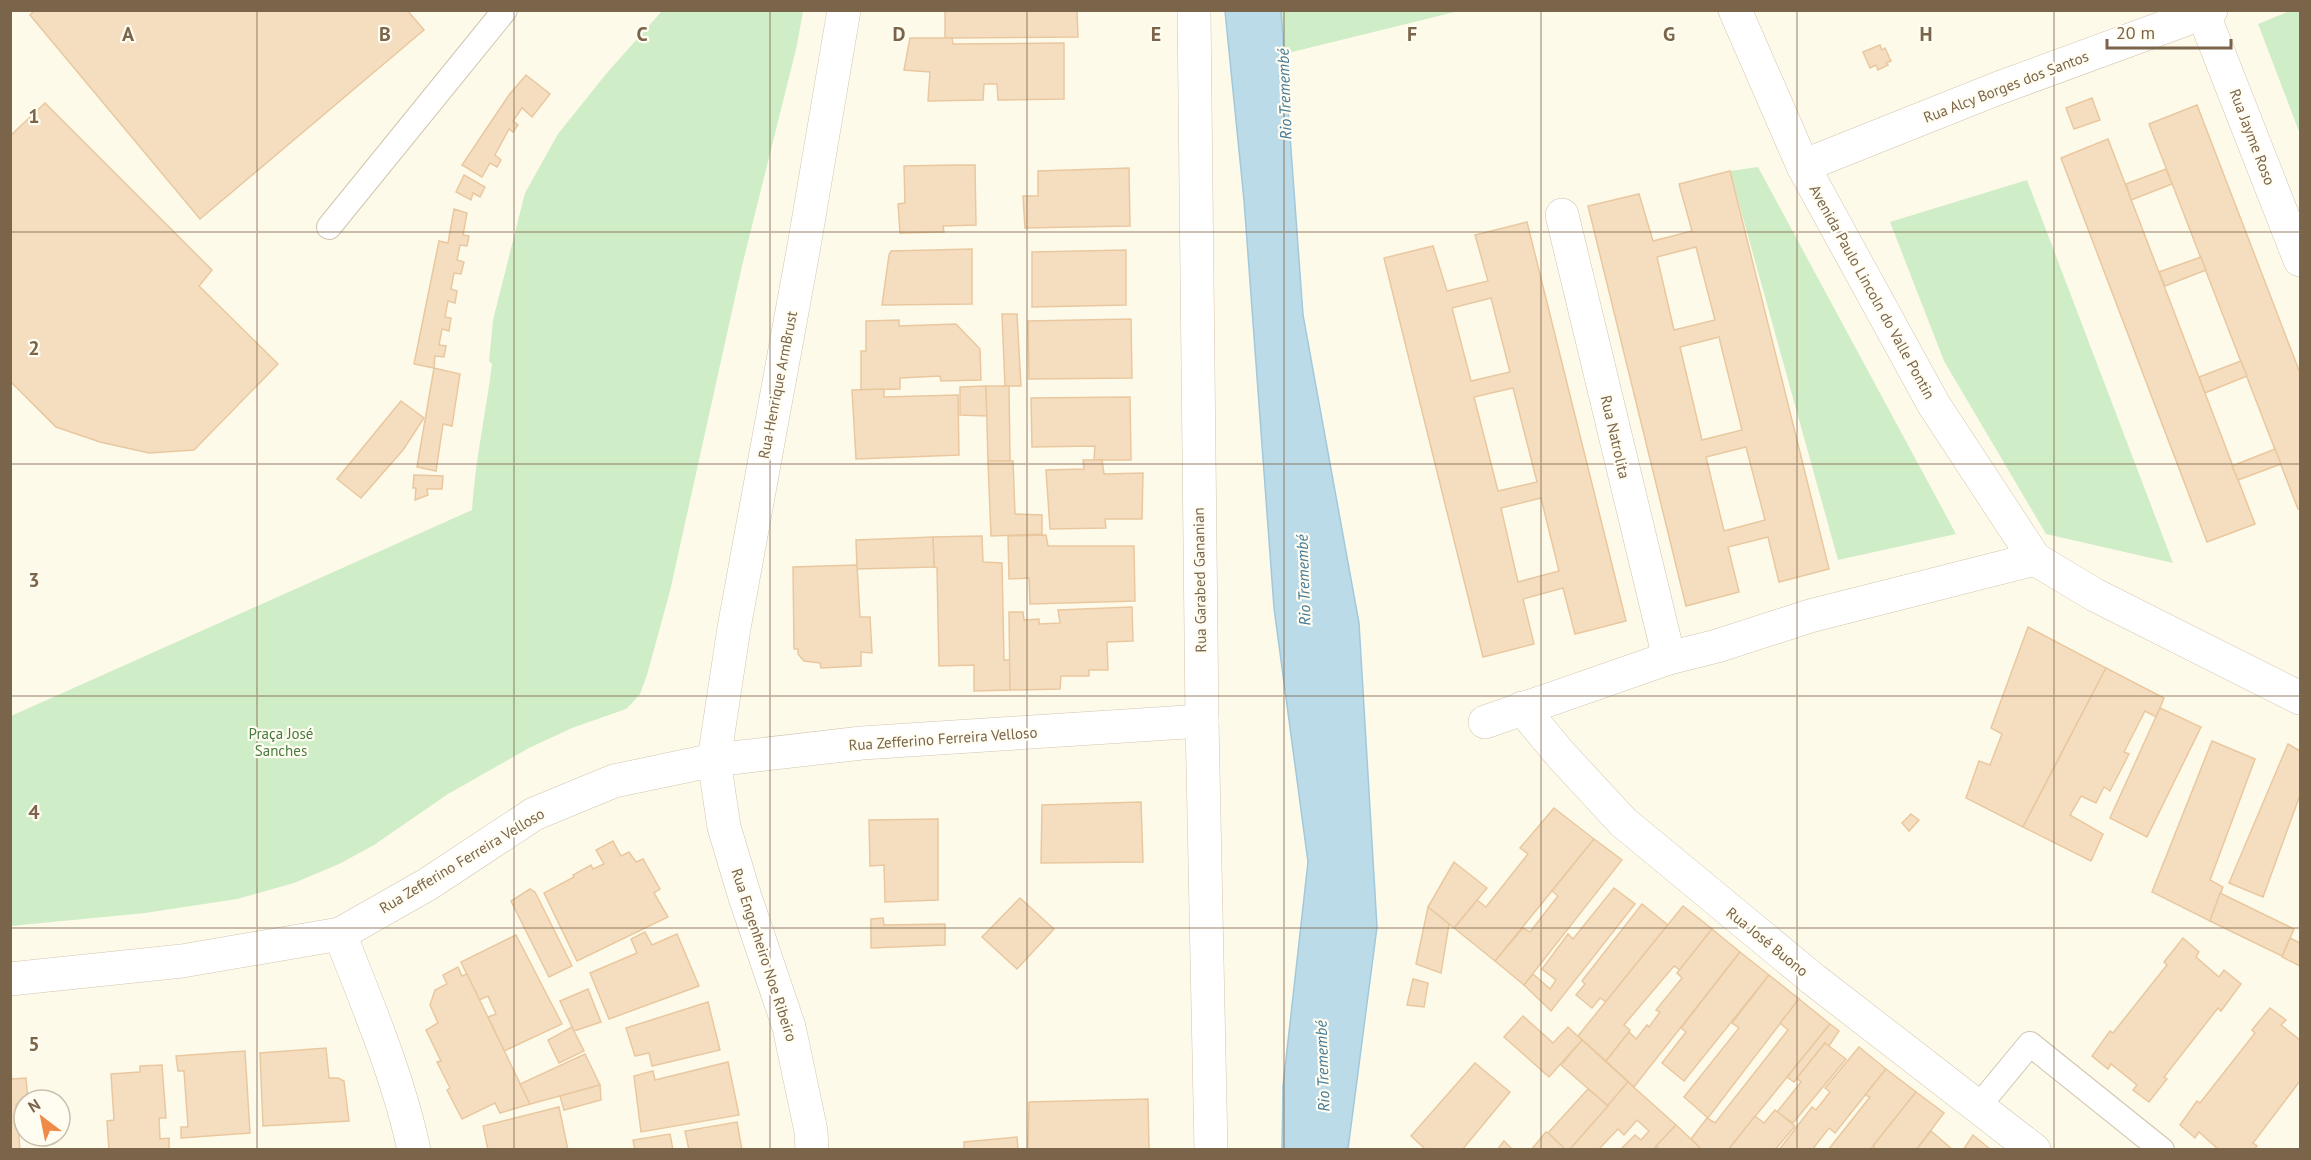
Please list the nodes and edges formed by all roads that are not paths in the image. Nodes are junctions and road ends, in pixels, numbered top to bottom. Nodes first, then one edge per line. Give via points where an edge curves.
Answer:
1 (505, 10) edge
2 (844, 10) edge
3 (1194, 10) edge
4 (1735, 10) edge
5 (2207, 12) edge
6 (1803, 166) junction
7 (1562, 215) dead end
8 (329, 227) dead end
9 (2301, 260) edge
10 (2035, 559) junction
11 (1669, 658) junction
12 (2301, 698) edge
13 (1522, 708) junction
14 (1202, 721) junction
15 (1485, 722) dead end
16 (714, 760) junction
17 (339, 934) junction
18 (10, 979) edge
19 (1978, 1107) junction
20 (414, 1149) edge
21 (812, 1149) edge
22 (1211, 1149) edge
23 (2034, 1149) edge
24 (2162, 1149) edge

1 - 8 lane
2 - 16 street, Rua Henrique ArmBrust
3 - 14 street, Rua Garabed Gananian
4 - 6 street, Avenida Paulo Lincoln do Valle Pontin
5 - 6 street, Rua Alcy Borges dos Santos via 1996,89
5 - 9 street, Rua Jayme Roso
6 - 10 street, Avenida Paulo Lincoln do Valle Pontin via 1934,405
7 - 11 street, Rua Natrolita
10 - 11 street via 1810,616
10 - 12 street, Avenida Paulo Lincoln do Valle Pontin via 2096,595
11 - 13 street
13 - 15 street
13 - 19 street, Rua José Buono via 1623,822 1813,979
14 - 16 street, Rua Zefferino Ferreira Velloso via 862,743
14 - 22 street, Rua Garabed Gananian
16 - 17 street, Rua Zefferino Ferreira Velloso via 614,781 534,814 428,884
16 - 21 street, Rua Engenheiro Noe Ribeiro via 724,827 789,1028
17 - 18 street, Rua Zefferino Ferreira Velloso via 182,961
17 - 20 street via 377,1028
19 - 23 street, Rua José Buono
19 - 24 lane via 2030,1044

